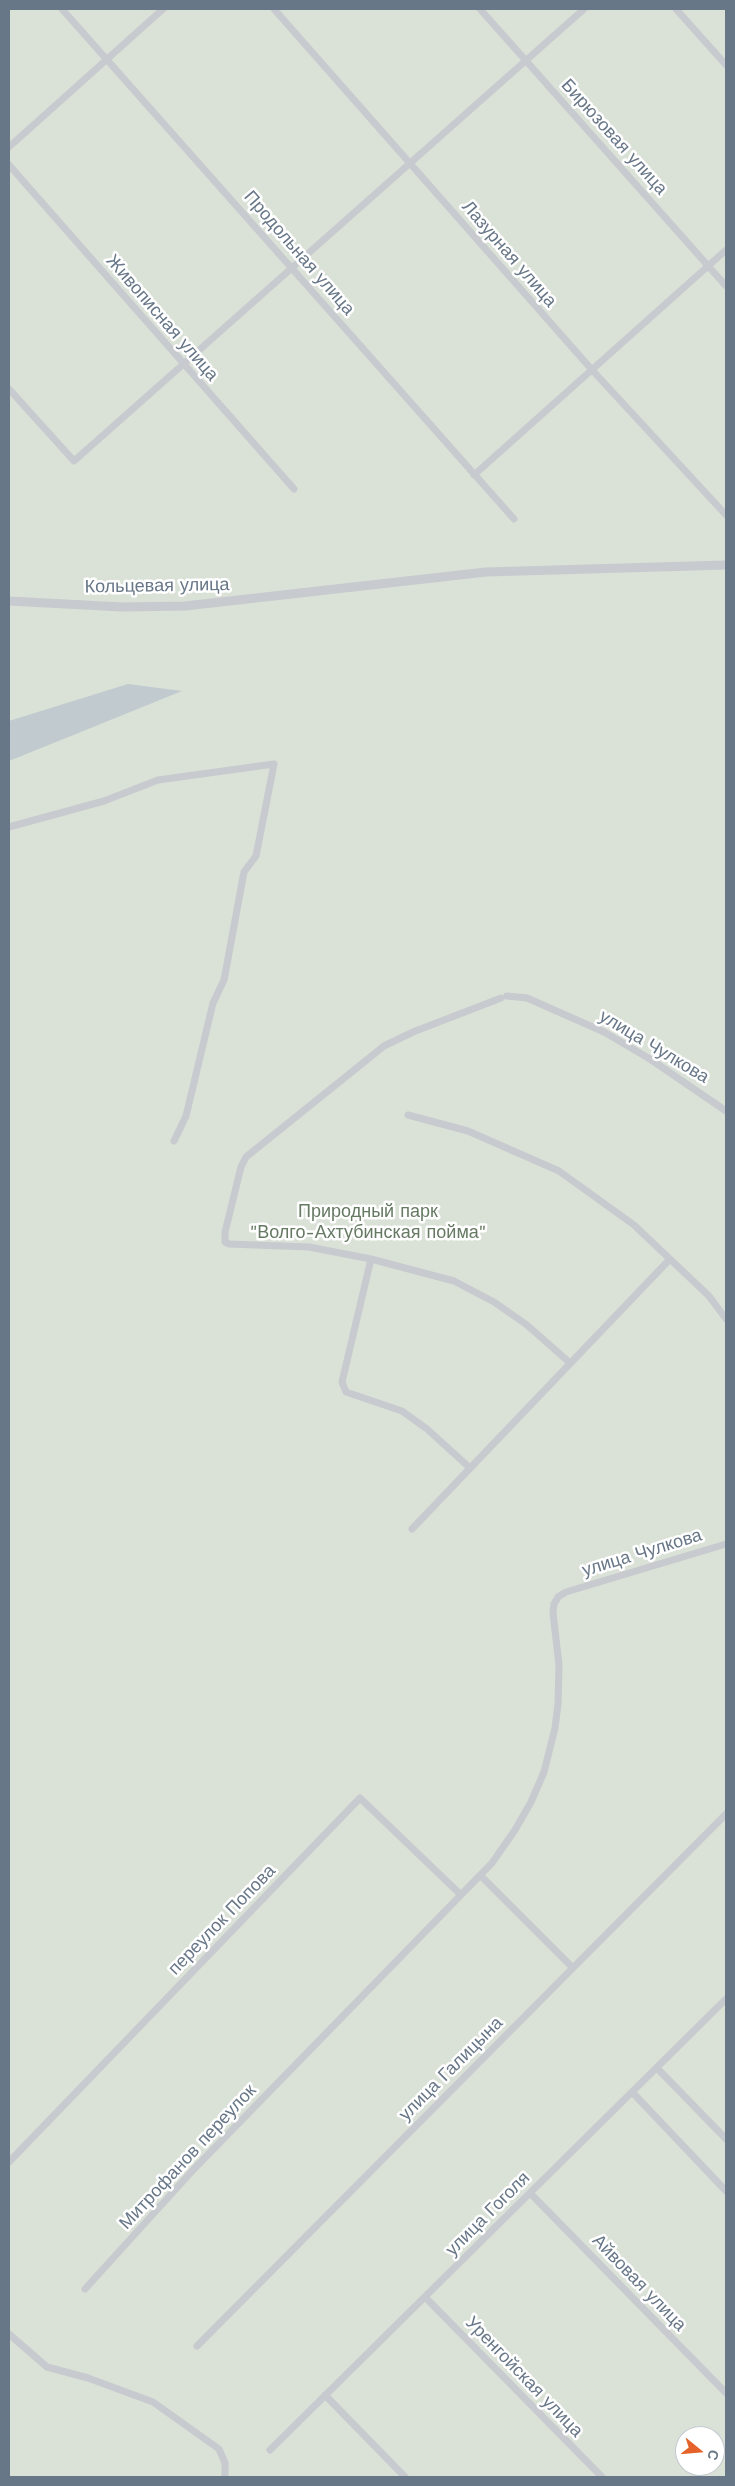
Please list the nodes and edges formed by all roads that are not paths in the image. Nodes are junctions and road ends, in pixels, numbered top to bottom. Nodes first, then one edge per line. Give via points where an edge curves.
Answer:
1 (62, 9) edge
2 (163, 9) edge
3 (274, 9) edge
4 (480, 9) edge
5 (584, 9) edge
6 (676, 9) edge
7 (107, 59) junction
8 (526, 61) junction
9 (726, 65) edge
10 (9, 147) edge
11 (409, 163) junction
12 (9, 166) edge
13 (726, 250) edge
14 (709, 265) junction
15 (292, 267) junction
16 (726, 286) edge
17 (182, 364) junction
18 (593, 372) junction
19 (9, 389) edge
20 (474, 475) junction
21 (294, 489) dead end
22 (726, 515) edge
23 (514, 519) dead end
24 (726, 565) edge
25 (9, 601) edge
26 (9, 827) edge
27 (726, 1112) edge
28 (408, 1115) dead end
29 (174, 1141) dead end
30 (372, 1259) junction
31 (670, 1259) junction
32 (726, 1319) edge
33 (570, 1363) junction
34 (470, 1468) junction
35 (412, 1529) dead end
36 (726, 1544) edge
37 (566, 1592) joint
38 (726, 1814) edge
39 (480, 1875) junction
40 (460, 1894) junction
41 (573, 1968) junction
42 (726, 1999) edge
43 (657, 2068) junction
44 (632, 2092) junction
45 (726, 2139) edge
46 (9, 2162) edge
47 (726, 2191) edge
48 (530, 2193) junction
49 (85, 2289) dead end
50 (425, 2297) junction
51 (9, 2334) edge
52 (198, 2346) dead end
53 (726, 2393) edge
54 (325, 2395) junction
55 (270, 2450) dead end
56 (225, 2477) edge
57 (405, 2477) edge
58 (602, 2477) edge

1 - 7 street, Продольная улица
2 - 7 street
3 - 11 street, Лазурная улица
4 - 8 street, Бирюзовая улица
5 - 8 street
6 - 9 street
7 - 10 street
7 - 15 street, Продольная улица
8 - 11 street
8 - 14 street, Бирюзовая улица
11 - 15 street
11 - 18 street, Лазурная улица
12 - 17 street, Живописная улица
13 - 14 street
14 - 16 street, Бирюзовая улица
14 - 18 street
15 - 17 street
15 - 20 street, Продольная улица
17 - 19 street via 74,461
17 - 21 street, Живописная улица
18 - 20 street
18 - 22 street, Лазурная улица
20 - 23 street, Продольная улица
24 - 25 street, Кольцевая улица via 486,572 184,606 122,607
26 - 29 street via 104,801 158,780 274,764 256,856 244,872 224,980 213,1003 186,1116
27 - 30 street, улица Чулкова via 650,1059 604,1032 527,998 504,997 413,1032 384,1046 246,1157 225,1232 228,1244 318,1249
28 - 31 street via 468,1132 559,1171 628,1220
30 - 33 street via 454,1281 494,1302
30 - 34 street via 342,1382 346,1392 402,1411
31 - 32 street via 709,1296
31 - 33 street
33 - 34 street
34 - 35 street
36 - 37 street, улица Чулкова
37 - 39 street, Митрофанов переулок via 554,1604 559,1666 558,1704 544,1772 515,1830
38 - 41 street, улица Галицына
39 - 40 street, Митрофанов переулок
39 - 41 street
40 - 46 street, переулок Попова via 360,1798
40 - 49 street, Митрофанов переулок via 194,2169
41 - 52 street, улица Галицына
42 - 43 street, улица Гоголя
43 - 44 street, улица Гоголя
43 - 45 street
44 - 47 street
44 - 48 street, улица Гоголя
48 - 50 street, улица Гоголя
48 - 53 street, Айвовая улица
50 - 54 street, улица Гоголя
50 - 58 street, Уренгойская улица
51 - 56 street via 47,2367 153,2402 219,2449 225,2464
54 - 55 street, улица Гоголя
54 - 57 street

